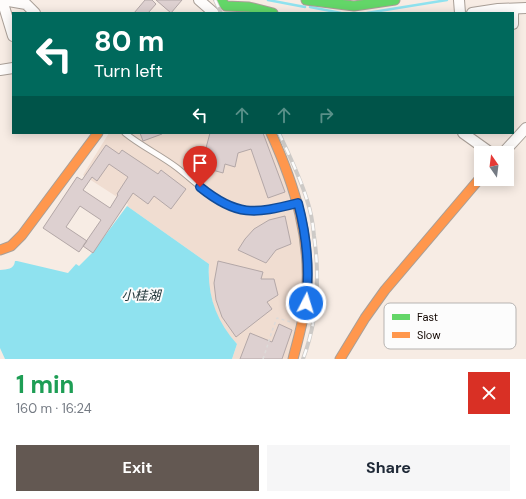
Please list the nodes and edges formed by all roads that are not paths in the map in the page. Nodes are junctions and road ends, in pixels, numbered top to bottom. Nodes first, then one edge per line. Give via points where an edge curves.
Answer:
1 (2, 0) edge
2 (220, 0) edge
3 (306, 0) edge
4 (395, 0) edge
5 (201, 1) edge
6 (526, 8) edge
7 (513, 9) joint
8 (34, 12) edge
9 (213, 12) edge
10 (268, 12) edge
11 (482, 12) edge
12 (12, 33) edge
13 (12, 68) edge
14 (0, 70) edge
15 (526, 128) edge
16 (97, 134) edge
17 (126, 134) edge
18 (271, 134) edge
19 (464, 134) edge
20 (481, 146) edge
21 (509, 146) edge
22 (474, 186) edge
23 (298, 203) junction
24 (0, 250) edge
25 (293, 359) edge
26 (340, 359) edge

1 - 8 street via 26,4
1 - 12 street
2 - 10 street via 226,6
3 - 4 street via 354,6
5 - 9 street
6 - 7 street
7 - 11 street
13 - 14 street
15 - 21 street
16 - 24 street via 22,235 11,246
17 - 23 lane via 176,167 227,206 256,211
18 - 23 street via 288,169
19 - 20 street
22 - 26 street via 385,290
23 - 25 street via 308,258 306,300

